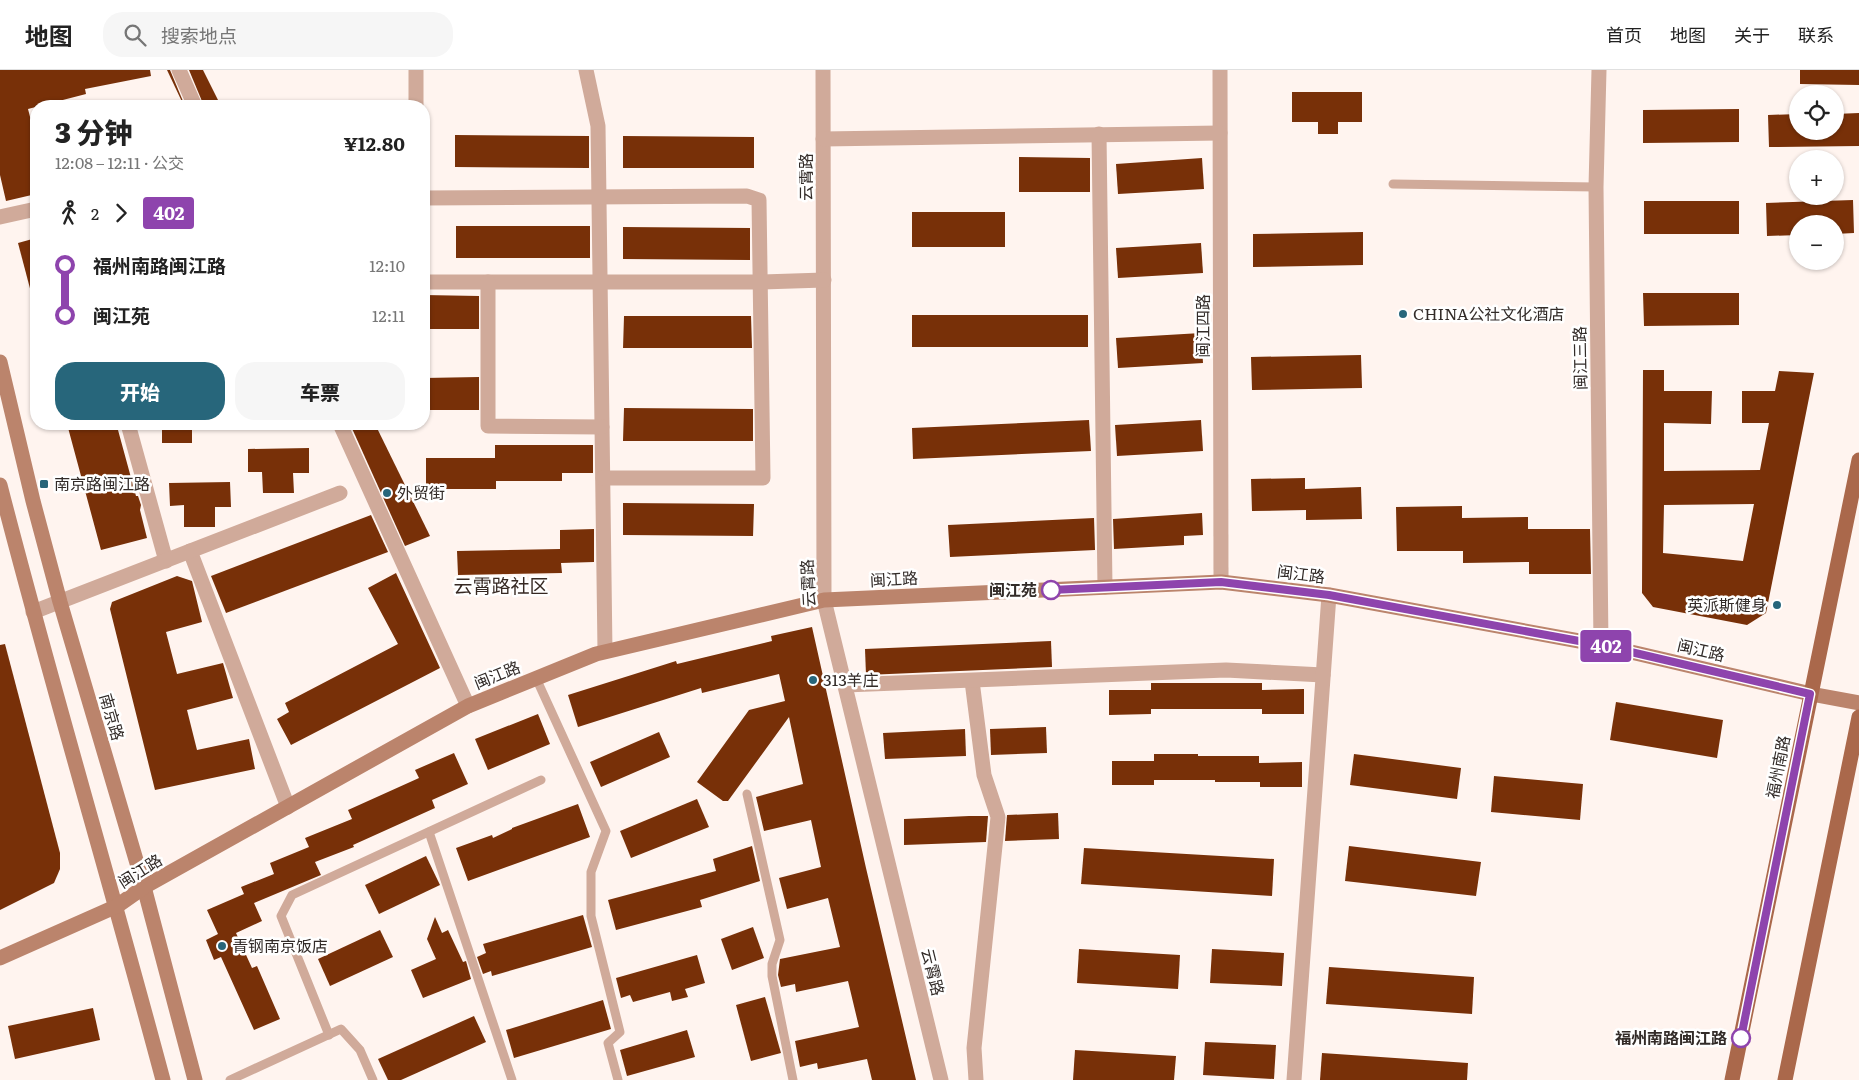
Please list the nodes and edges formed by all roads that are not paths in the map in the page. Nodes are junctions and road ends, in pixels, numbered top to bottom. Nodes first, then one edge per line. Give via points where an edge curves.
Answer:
1 (179, 70) edge
2 (416, 70) edge
3 (586, 70) edge
4 (823, 70) edge
5 (1220, 70) edge
6 (1599, 70) edge
7 (192, 100) edge
8 (416, 100) edge
9 (1220, 133) junction
10 (1099, 134) junction
11 (823, 138) junction
12 (1394, 184) dead end
13 (1596, 188) junction
14 (599, 197) junction
15 (430, 198) edge
16 (30, 210) edge
17 (0, 217) edge
18 (824, 280) junction
19 (600, 281) junction
20 (430, 282) edge
21 (488, 282) junction
22 (759, 282) junction
23 (0, 362) edge
24 (602, 427) junction
25 (130, 430) edge
26 (343, 430) edge
27 (1859, 460) edge
28 (603, 478) junction
29 (0, 485) edge
30 (340, 493) dead end
31 (190, 551) junction
32 (166, 561) junction
33 (1221, 582) junction
34 (1105, 587) junction
35 (1329, 595) junction
36 (824, 600) junction
37 (60, 602) junction
38 (33, 612) junction
39 (1601, 645) junction
40 (605, 652) junction
41 (1323, 675) junction
42 (536, 678) junction
43 (972, 681) junction
44 (846, 686) junction
45 (1810, 694) junction
46 (1859, 703) edge
47 (468, 706) junction
48 (1859, 717) edge
49 (541, 780) dead end
50 (747, 794) dead end
51 (288, 807) junction
52 (429, 832) junction
53 (144, 887) junction
54 (117, 906) junction
55 (0, 958) edge
56 (329, 1035) junction
57 (164, 1080) edge
58 (195, 1080) edge
59 (230, 1080) edge
60 (373, 1080) edge
61 (512, 1080) edge
62 (618, 1080) edge
63 (793, 1080) edge
64 (941, 1080) edge
65 (976, 1080) edge
66 (1294, 1080) edge
67 (1732, 1080) edge
68 (1786, 1080) edge

1 - 7 street
2 - 8 street
3 - 14 street via 598,126
4 - 11 street, 云霄路
5 - 9 street, 闽江四路
6 - 13 street, 闽江三路
9 - 10 street
9 - 33 street, 闽江四路
10 - 11 street
10 - 34 street
11 - 18 street, 云霄路
12 - 13 lane
13 - 39 street, 闽江三路
14 - 15 street
14 - 19 street
14 - 22 street via 747,196 759,200
16 - 17 street
18 - 22 street
18 - 36 street, 云霄路
19 - 21 street
19 - 22 street
19 - 24 street
20 - 21 street
21 - 24 street via 488,426
22 - 28 street via 762,478
23 - 37 street, 南京路
24 - 28 street
25 - 32 street
26 - 47 street
27 - 45 main road, 福州南路
28 - 40 street
29 - 38 street
30 - 31 street
31 - 32 street
31 - 51 street
32 - 37 street
33 - 34 street, 闽江路
33 - 35 street, 闽江路
34 - 36 street, 闽江路
35 - 39 street, 闽江路
35 - 41 street
36 - 40 street, 闽江路
36 - 44 street, 云霄路
37 - 38 street
37 - 53 street, 南京路
38 - 54 street
39 - 45 street, 闽江路
40 - 42 street, 闽江路
41 - 43 street via 1226,670
41 - 66 street
42 - 47 street, 闽江路
42 - 62 lane via 606,831 592,872 592,916 620,1032 608,1043
43 - 44 street
43 - 65 street via 984,775 998,817 974,1048
44 - 64 street, 云霄路
45 - 46 street, 闽江路
45 - 67 main road, 福州南路
47 - 51 street, 闽江路
48 - 68 main road
49 - 52 lane
50 - 63 lane via 780,940 772,964 772,976
51 - 53 street, 闽江路
52 - 56 lane via 292,895 281,916
52 - 61 lane
53 - 54 street, 闽江路
53 - 58 street, 南京路
54 - 55 street, 闽江路
54 - 57 street
56 - 59 lane
56 - 60 lane via 341,1029 360,1050

